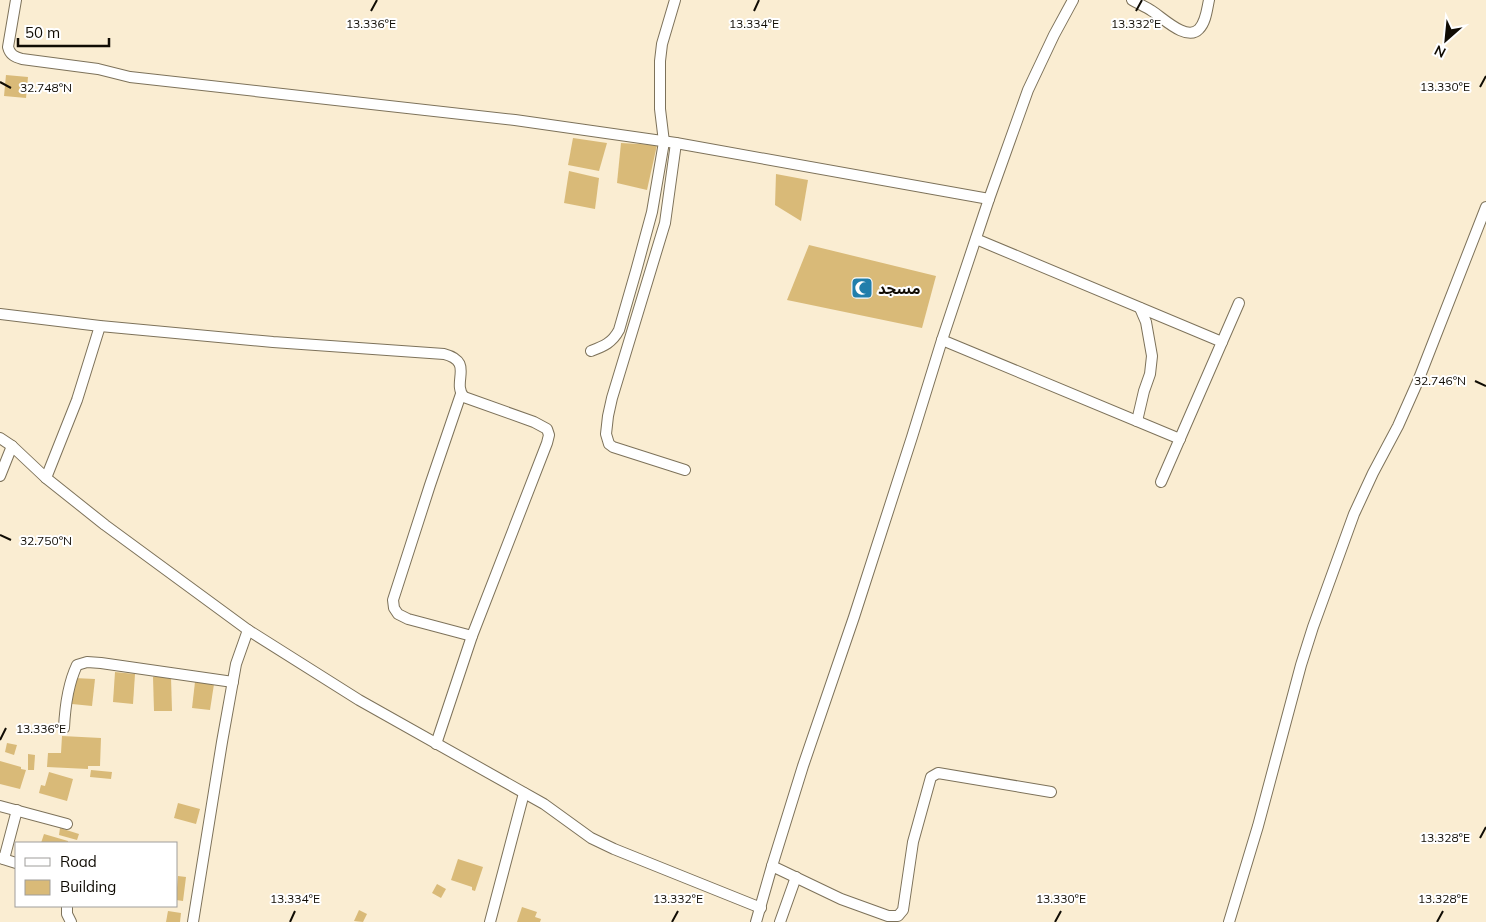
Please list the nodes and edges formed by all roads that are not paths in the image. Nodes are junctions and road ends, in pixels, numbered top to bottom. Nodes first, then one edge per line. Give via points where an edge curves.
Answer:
1 (16, 0) edge
2 (674, 0) edge
3 (1073, 0) edge
4 (1132, 0) edge
5 (1209, 0) edge
6 (664, 142) junction
7 (676, 143) junction
8 (989, 199) junction
9 (1486, 207) edge
10 (976, 239) junction
11 (1239, 303) dead end
12 (1140, 308) junction
13 (0, 314) edge
14 (100, 326) junction
15 (942, 340) junction
16 (1222, 342) junction
17 (591, 351) dead end
18 (461, 394) junction
19 (1137, 421) junction
20 (0, 438) edge
21 (1180, 438) junction
22 (12, 446) junction
23 (685, 470) dead end
24 (0, 476) edge
25 (46, 478) junction
26 (1161, 482) dead end
27 (248, 630) junction
28 (472, 636) junction
29 (233, 682) junction
30 (64, 728) dead end
31 (436, 744) junction
32 (1051, 792) dead end
33 (524, 793) junction
34 (0, 806) edge
35 (17, 810) junction
36 (68, 824) dead end
37 (2, 859) edge
38 (15, 863) edge
39 (772, 866) junction
40 (796, 877) junction
41 (67, 907) edge
42 (760, 908) junction
43 (874, 911) junction
44 (901, 919) edge
45 (71, 922) edge
46 (193, 922) edge
47 (490, 922) edge
48 (756, 922) edge
49 (780, 922) edge
50 (871, 922) edge
51 (1229, 922) edge

1 - 6 street via 8,47 14,57 22,59 98,69 130,77 515,120
2 - 6 street via 660,61
3 - 8 street via 1028,90
4 - 5 street via 1177,29 1194,32 1204,23
6 - 7 street
6 - 17 street via 652,212 619,330 610,343
7 - 8 street
7 - 23 street via 665,223 612,398 606,434 613,447
8 - 10 street
9 - 51 street via 1418,381 1354,514 1302,666
10 - 12 street
10 - 15 street
11 - 16 street
12 - 16 street
12 - 19 street via 1152,356
13 - 14 street
14 - 18 street via 444,354 460,364
14 - 25 street
15 - 19 street
15 - 39 street
16 - 21 street
18 - 28 street via 393,600 398,614 408,619
18 - 28 street via 467,399 542,425 550,435
19 - 21 street
20 - 22 street
21 - 26 street
22 - 24 street
22 - 25 street
25 - 27 street via 104,525
27 - 29 street
27 - 31 street
28 - 31 street
29 - 30 street via 80,663 73,675 67,699
29 - 46 street
31 - 33 street
32 - 44 street via 938,773 933,775 913,842
33 - 42 street via 614,850
33 - 47 street
34 - 35 street
35 - 36 street
35 - 37 street
37 - 38 street
39 - 40 street
39 - 42 street
40 - 43 street
40 - 49 street
41 - 45 street
42 - 48 street
43 - 44 street
43 - 50 street

